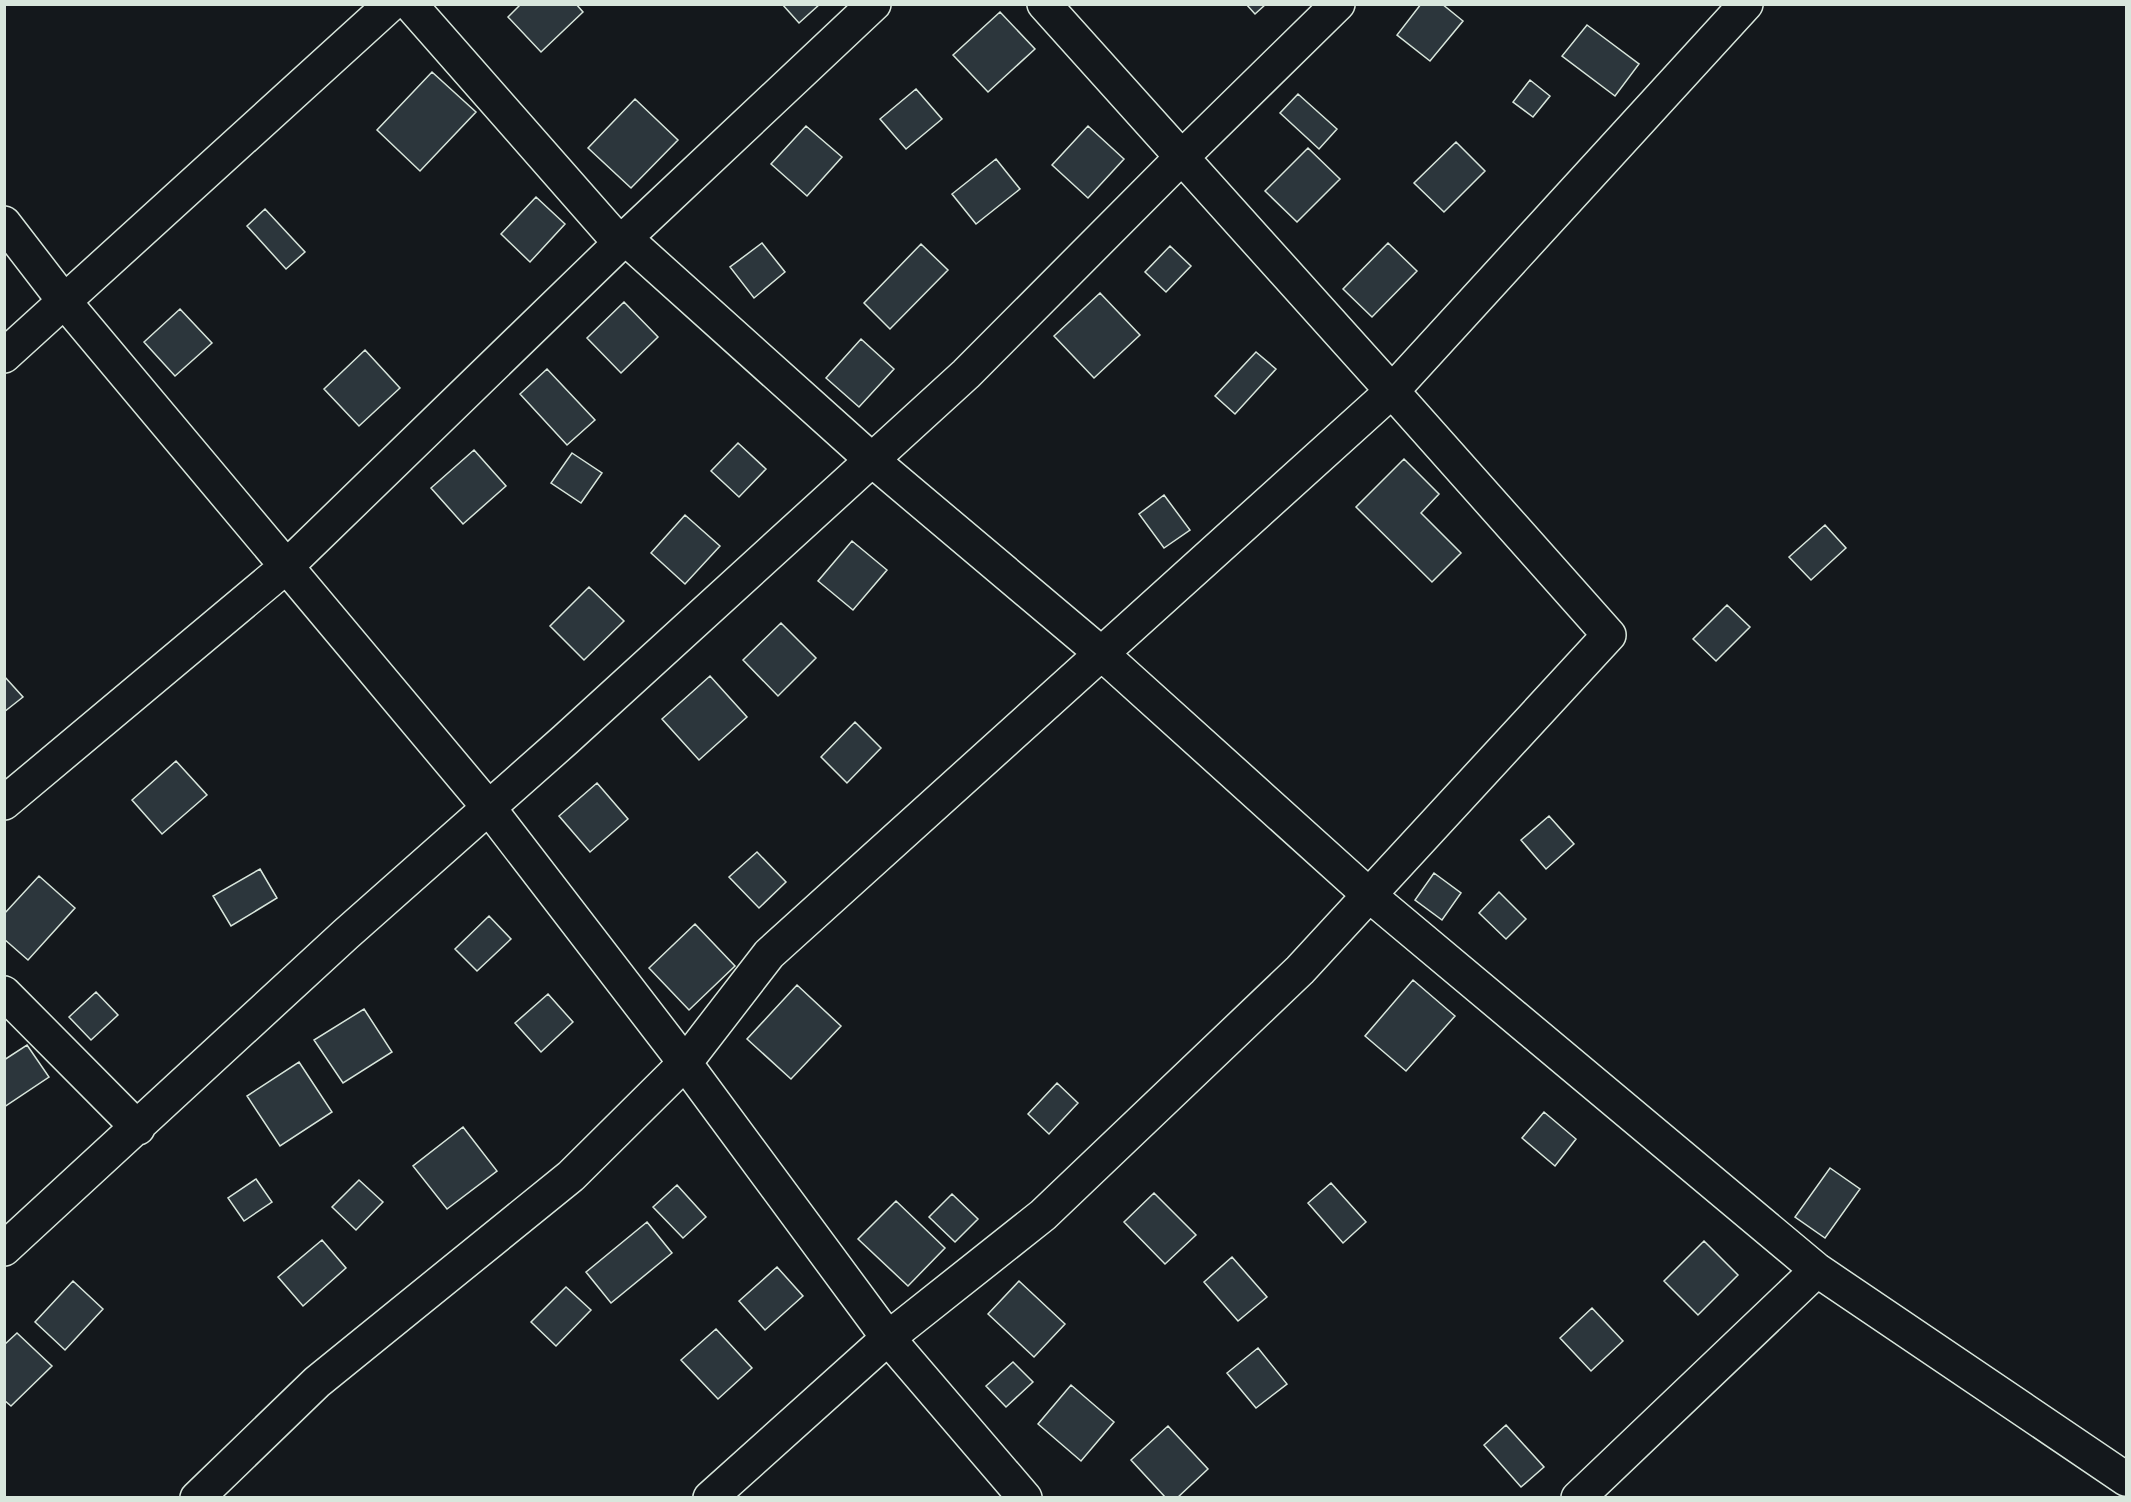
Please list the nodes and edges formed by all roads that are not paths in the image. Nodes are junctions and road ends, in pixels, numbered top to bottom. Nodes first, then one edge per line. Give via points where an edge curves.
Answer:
1 (391, 4) edge
2 (410, 4) edge
3 (874, 4) edge
4 (1044, 4) edge
5 (1338, 4) edge
6 (1746, 4) edge
7 (1182, 157) junction
8 (4, 223) edge
9 (623, 241) junction
10 (64, 301) junction
11 (4, 356) edge
12 (1392, 391) junction
13 (872, 460) junction
14 (287, 566) junction
15 (1102, 654) junction
16 (4, 803) edge
17 (489, 808) junction
18 (1369, 895) junction
19 (4, 993) edge
20 (686, 1063) junction
21 (138, 1128) junction
22 (4, 1249) edge
23 (1817, 1270) junction
24 (888, 1338) junction
25 (2127, 1479) edge
26 (197, 1497) edge
27 (710, 1497) edge
28 (1025, 1497) edge
29 (1578, 1497) edge

1 - 10 street
2 - 9 street
3 - 9 street
4 - 7 street
5 - 7 street
6 - 12 street
7 - 12 street
7 - 13 street via 966,374
8 - 10 street
9 - 13 street
9 - 14 street
10 - 11 street
10 - 14 street
12 - 15 street
12 - 18 street via 1608,635
13 - 15 street
13 - 17 street
14 - 16 street
14 - 17 street
15 - 18 street
15 - 20 street via 769,954
17 - 20 street
17 - 21 street via 346,934
18 - 23 street
18 - 24 street via 1300,970 1043,1215
19 - 21 street
20 - 24 street
20 - 26 street via 571,1176 317,1382
21 - 22 street
23 - 25 street
23 - 29 street
24 - 27 street
24 - 28 street

